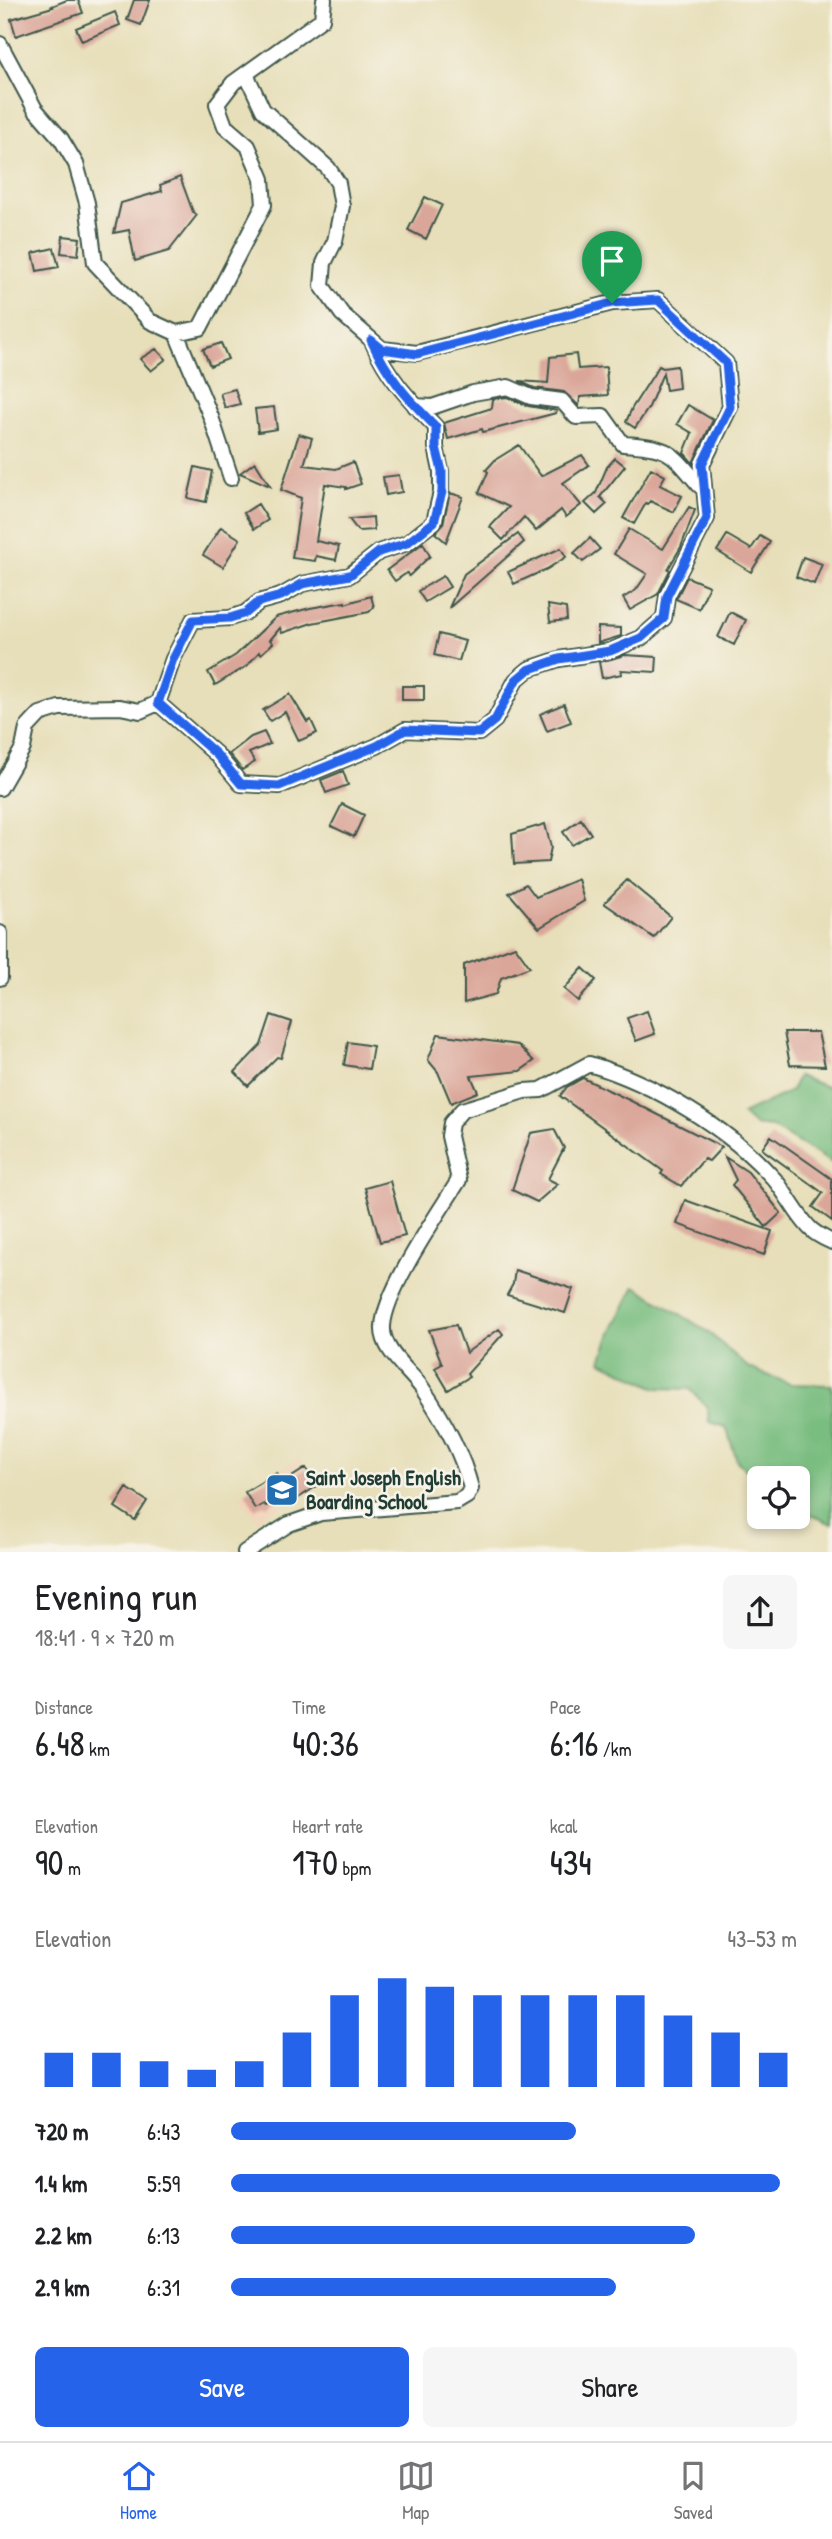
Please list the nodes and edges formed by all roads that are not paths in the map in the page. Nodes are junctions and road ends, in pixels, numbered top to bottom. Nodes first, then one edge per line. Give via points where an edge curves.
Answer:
1 (324, 0) edge
2 (0, 44) edge
3 (246, 74) junction
4 (176, 333) junction
5 (371, 340) junction
6 (415, 406) junction
7 (230, 478) dead end
8 (700, 486) dead end
9 (158, 703) junction
10 (0, 788) edge
11 (0, 933) edge
12 (0, 978) edge
13 (832, 1242) edge
14 (245, 1552) edge

1 - 3 street via 322,19
2 - 4 street via 34,108 76,164 95,263 150,321
3 - 4 street via 217,104 225,127 248,146 262,179 264,205 200,328
3 - 5 street via 263,110 328,168 338,183 342,206 335,241 324,263 322,286 342,314
4 - 7 street
5 - 6 street via 384,369
5 - 9 street via 382,349 417,354 612,303 658,300 726,363 730,407 702,464 707,518 667,596 664,618 641,638 610,651 559,659 528,670 516,680 495,720 479,733 405,730 279,786 241,784 216,754
6 - 8 street via 432,407 508,387 531,397 562,401 576,417 603,416 623,444 656,446 674,456
6 - 9 street via 436,427 442,492 434,522 407,543 379,552 350,575 302,584 230,618 193,620
9 - 10 street via 140,710 59,708 40,715 27,728 23,748
11 - 12 street
13 - 14 street via 811,1230 774,1179 746,1152 692,1110 614,1071 589,1064 541,1090 462,1110 451,1123 449,1136 459,1180 391,1294 382,1329 387,1346 442,1421 471,1488 457,1502 321,1513 289,1524

